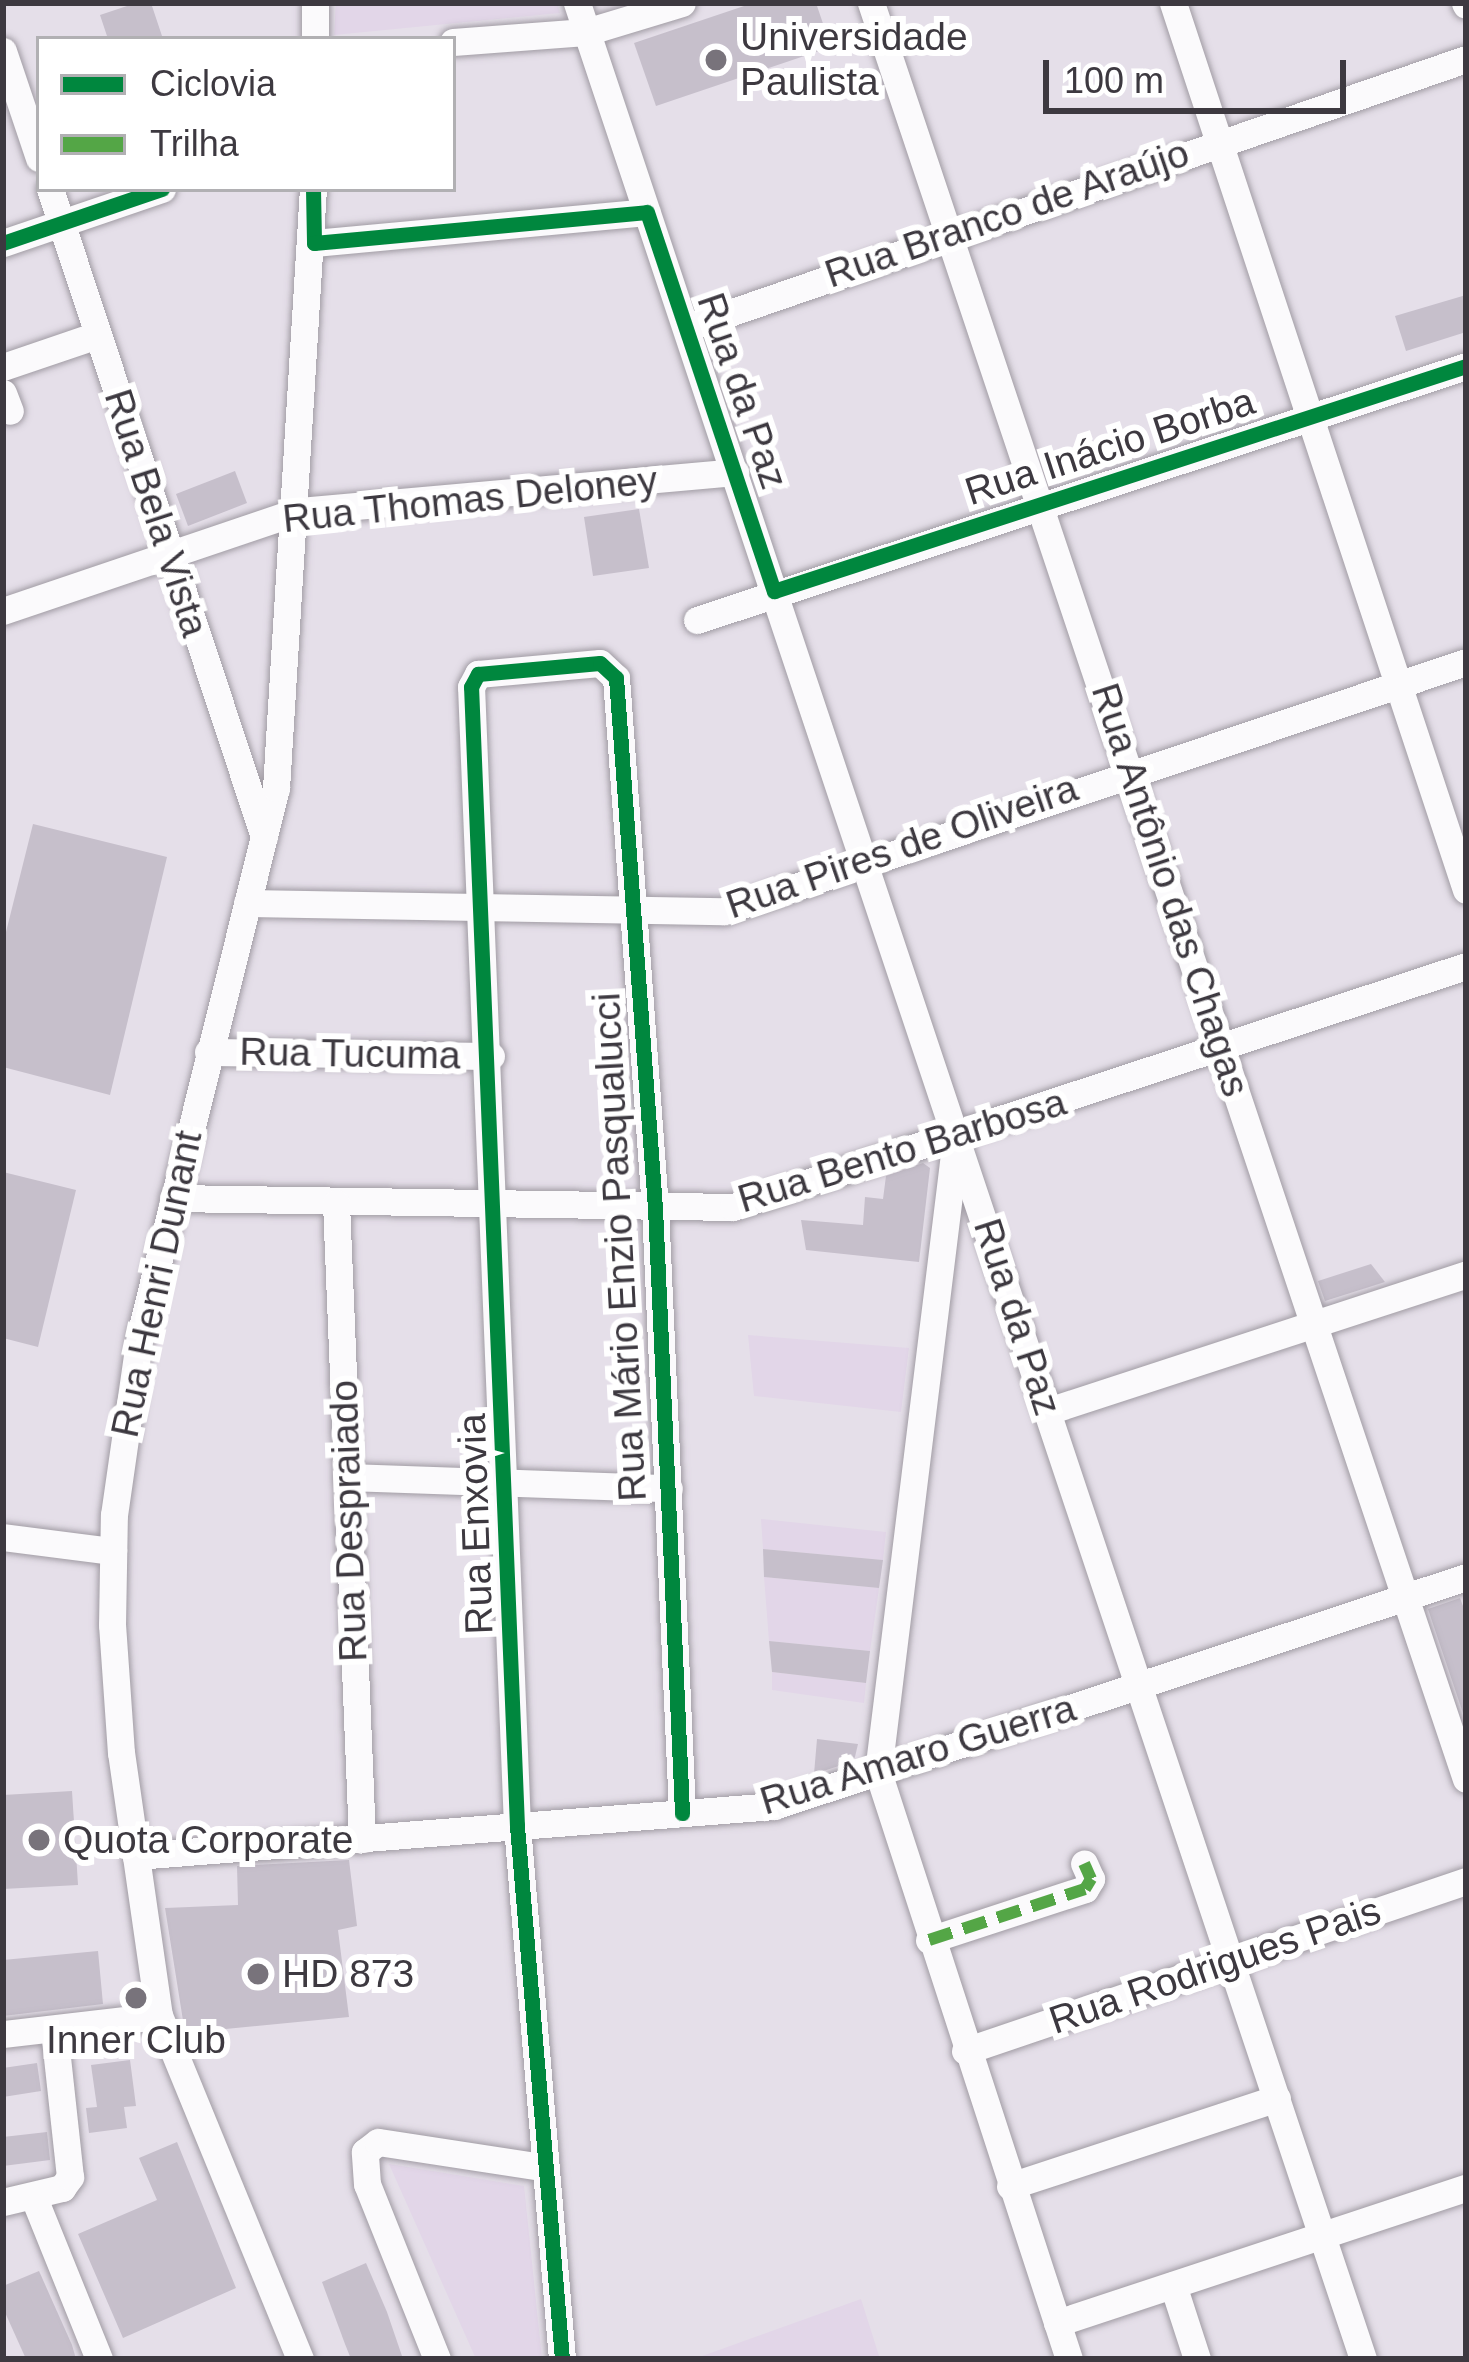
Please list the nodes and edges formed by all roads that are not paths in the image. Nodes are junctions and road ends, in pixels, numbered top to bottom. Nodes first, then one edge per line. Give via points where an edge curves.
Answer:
1 (315, 3) edge
2 (577, 3) edge
3 (682, 3) edge
4 (872, 3) edge
5 (1173, 3) edge
6 (586, 32) junction
7 (315, 36) edge
8 (456, 42) edge
9 (3, 51) edge
10 (1466, 59) edge
11 (1218, 140) junction
12 (36, 149) edge
13 (51, 192) edge
14 (153, 192) edge
15 (313, 192) edge
16 (647, 212) junction
17 (61, 223) junction
18 (950, 232) junction
19 (3, 243) edge
20 (314, 243) junction
21 (686, 328) junction
22 (97, 335) junction
23 (1466, 366) edge
24 (3, 368) edge
25 (1312, 416) junction
26 (735, 472) junction
27 (1042, 503) junction
28 (299, 511) junction
29 (170, 556) junction
30 (774, 591) junction
31 (3, 611) edge
32 (697, 620) dead end
33 (1466, 662) edge
34 (1397, 683) junction
35 (471, 686) joint
36 (1130, 772) junction
37 (264, 838) junction
38 (864, 861) junction
39 (1466, 890) edge
40 (247, 903) junction
41 (485, 910) junction
42 (632, 912) junction
43 (1466, 966) edge
44 (1222, 1048) junction
45 (208, 1052) junction
46 (491, 1056) junction
47 (957, 1136) junction
48 (173, 1198) junction
49 (336, 1203) junction
50 (497, 1205) junction
51 (655, 1208) junction
52 (1466, 1274) edge
53 (1314, 1323) junction
54 (1048, 1411) junction
55 (346, 1477) junction
56 (508, 1484) junction
57 (669, 1488) junction
58 (3, 1537) edge
59 (113, 1551) junction
60 (1466, 1577) edge
61 (1406, 1597) junction
62 (1139, 1685) junction
63 (878, 1772) junction
64 (1466, 1779) edge
65 (682, 1814) junction
66 (517, 1826) junction
67 (362, 1838) junction
68 (136, 1856) junction
69 (1084, 1862) dead end
70 (1466, 1881) edge
71 (928, 1940) junction
72 (1231, 1960) junction
73 (159, 2016) junction
74 (54, 2030) junction
75 (3, 2034) edge
76 (965, 2051) junction
77 (1277, 2098) junction
78 (542, 2167) junction
79 (1010, 2186) junction
80 (1466, 2188) edge
81 (34, 2198) junction
82 (3, 2202) edge
83 (1322, 2236) junction
84 (1173, 2285) junction
85 (1057, 2323) junction
86 (99, 2359) edge
87 (300, 2359) edge
88 (437, 2359) edge
89 (562, 2359) edge
90 (1069, 2359) edge
91 (1197, 2359) edge
92 (1363, 2359) edge

1 - 7 street
2 - 6 street, Rua da Paz
3 - 6 street
4 - 18 street, Rua Antônio das Chagas
5 - 11 street
6 - 8 street
6 - 16 street, Rua da Paz
9 - 12 street
10 - 11 street, Rua Branco de Araújo
11 - 18 street, Rua Branco de Araújo
11 - 25 street
13 - 17 street, Rua Bela Vista
14 - 17 street
15 - 20 street, Rua Henri Dunant
16 - 20 street
16 - 21 street, Rua da Paz
17 - 19 street
17 - 22 street, Rua Bela Vista
18 - 21 street, Rua Branco de Araújo
18 - 27 street, Rua Antônio das Chagas
20 - 28 street, Rua Henri Dunant
21 - 26 street, Rua da Paz
22 - 24 street
22 - 29 street, Rua Bela Vista
23 - 25 street, Rua Inácio Borba
25 - 27 street, Rua Inácio Borba
25 - 34 street
26 - 28 street, Rua Thomas Deloney
26 - 30 street, Rua da Paz
27 - 30 street, Rua Inácio Borba
27 - 36 street, Rua Antônio das Chagas
28 - 29 street, Rua Thomas Deloney
28 - 37 street, Rua Henri Dunant via 289,672
29 - 31 street, Rua Thomas Deloney
29 - 37 street, Rua Bela Vista
30 - 32 street, Rua Inácio Borba
30 - 38 street, Rua da Paz
33 - 34 street, Rua Pires de Oliveira
34 - 36 street, Rua Pires de Oliveira
34 - 39 street
35 - 41 street, Rua Enxovia
35 - 42 street, Rua Mário Enzio Pasqualucci via 478,674 600,663 616,678
36 - 38 street, Rua Pires de Oliveira
36 - 44 street, Rua Antônio das Chagas
37 - 40 street, Rua Henri Dunant
38 - 42 street, Rua Pires de Oliveira via 724,910
38 - 47 street, Rua da Paz
40 - 41 street, Rua Pires de Oliveira
40 - 45 street, Rua Henri Dunant
41 - 42 street, Rua Pires de Oliveira
41 - 46 street, Rua Enxovia
42 - 51 street, Rua Mário Enzio Pasqualucci
43 - 44 street, Rua Bento Barbosa
44 - 47 street, Rua Bento Barbosa
44 - 53 street, Rua Antônio das Chagas
45 - 46 street, Rua Tucuma
45 - 48 street, Rua Henri Dunant
46 - 50 street, Rua Enxovia
47 - 51 street, Rua Bento Barbosa via 733,1207
47 - 54 street, Rua da Paz
47 - 63 street
48 - 49 street, Rua Bento Barbosa
48 - 59 street, Rua Henri Dunant via 123,1430
49 - 50 street, Rua Bento Barbosa
49 - 55 street, Rua Despraiado
50 - 51 street, Rua Bento Barbosa
50 - 56 street, Rua Enxovia
51 - 57 street, Rua Mário Enzio Pasqualucci
52 - 53 street
53 - 54 street
53 - 61 street, Rua Antônio das Chagas
54 - 62 street, Rua da Paz
55 - 56 street
55 - 67 street, Rua Despraiado
56 - 57 street
56 - 66 street, Rua Enxovia
57 - 65 street, Rua Mário Enzio Pasqualucci
58 - 59 street
59 - 68 street, Rua Henri Dunant via 121,1753
60 - 61 street, Rua Amaro Guerra
61 - 62 street, Rua Amaro Guerra
61 - 64 street, Rua Antônio das Chagas
62 - 63 street, Rua Amaro Guerra
62 - 72 street, Rua da Paz
63 - 65 street, Rua Amaro Guerra via 774,1806
63 - 71 street
65 - 66 street, Rua Amaro Guerra
66 - 67 street, Rua Amaro Guerra
66 - 78 street, Rua Enxovia
67 - 68 street, Rua Amaro Guerra
68 - 73 street, Rua Henri Dunant
69 - 71 street via 1091,1879 1085,1889
70 - 72 street, Rua Rodrigues Pais
71 - 76 street
72 - 76 street, Rua Rodrigues Pais
72 - 77 street, Rua da Paz
73 - 74 street
73 - 87 street, Rua Henri Dunant
74 - 75 street
74 - 81 street via 70,2177
76 - 79 street
77 - 79 street
77 - 83 street, Rua da Paz
78 - 88 street via 378,2142 364,2158
78 - 89 street, Rua Enxovia
79 - 85 street
80 - 83 street
81 - 82 street
81 - 86 street
83 - 84 street
83 - 92 street, Rua da Paz
84 - 85 street
84 - 91 street
85 - 90 street

